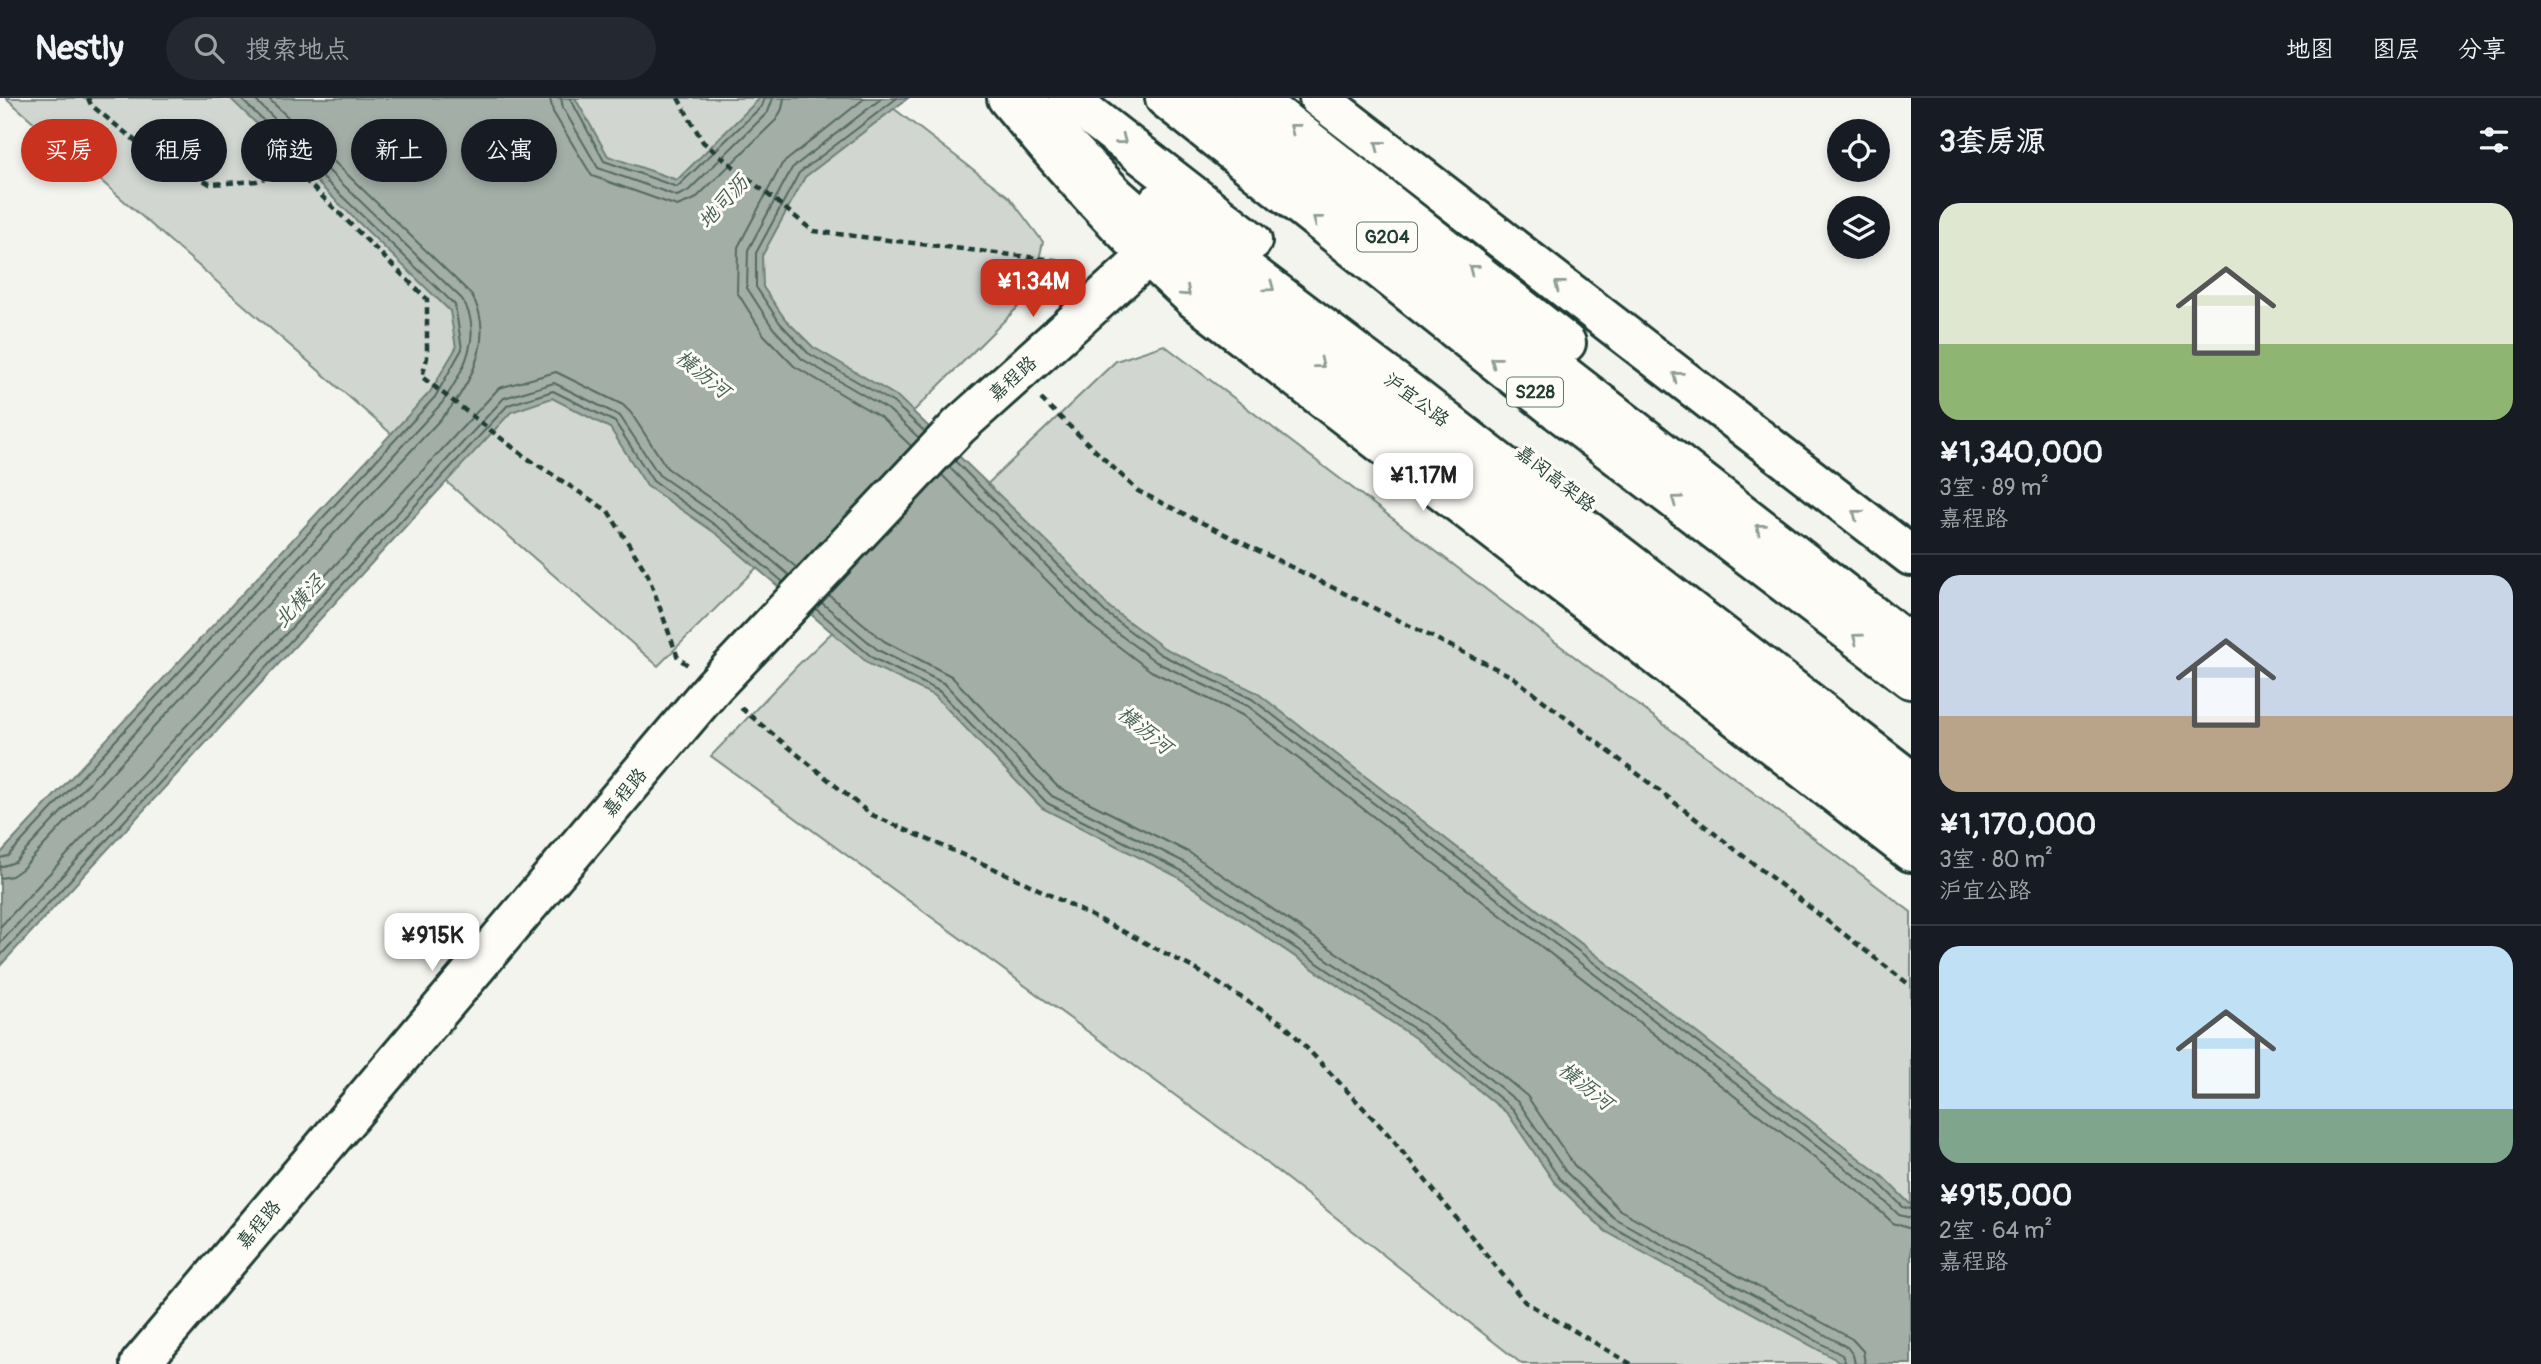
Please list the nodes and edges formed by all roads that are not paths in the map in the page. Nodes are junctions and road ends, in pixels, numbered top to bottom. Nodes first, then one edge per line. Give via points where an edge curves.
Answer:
1 (1068, 98) edge
2 (1165, 98) edge
3 (1208, 98) edge
4 (1255, 98) edge
5 (1319, 98) edge
6 (1019, 101) edge
7 (1148, 256) junction
8 (1911, 556) edge
9 (1911, 615) edge
10 (1911, 645) edge
11 (1911, 679) edge
12 (1911, 755) edge
13 (1911, 781) edge
14 (1911, 823) edge
15 (1911, 852) edge
16 (140, 1364) edge

1 -> 12 main road, 嘉闵高架路 / S228
11 -> 2 main road, S228 via 1558,411
10 -> 3 main road, G204
9 -> 4 main road
8 -> 5 main road
6 - 7 main road via 1076,183
6 -> 13 main road, 沪宜公路 via 1412,394
6 -> 14 main road via 1208,277
7 -> 15 main road via 1194,299
7 - 16 main road, 嘉程路 via 958,426 714,685

